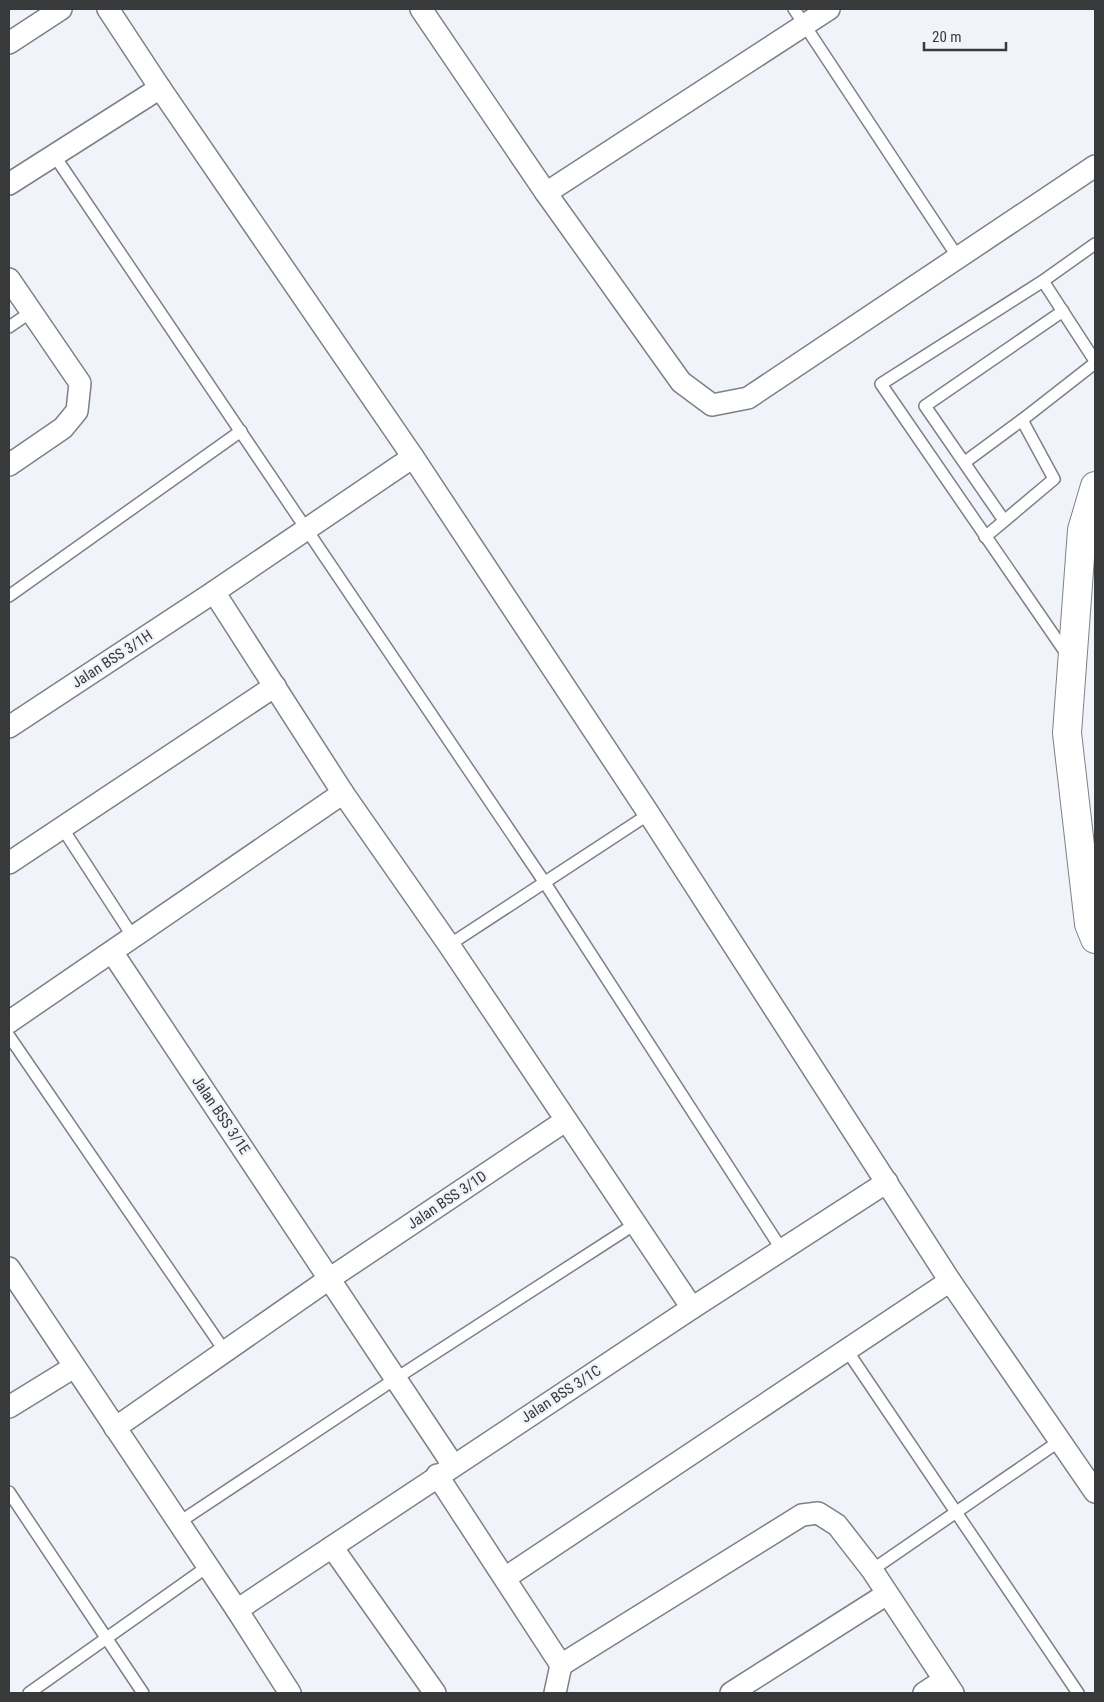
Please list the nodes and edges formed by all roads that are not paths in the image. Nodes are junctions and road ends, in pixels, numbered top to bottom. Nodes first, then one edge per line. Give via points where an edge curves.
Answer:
1 (61, 9) edge
2 (108, 9) edge
3 (421, 9) edge
4 (828, 9) edge
5 (799, 17) edge
6 (9, 43) edge
7 (160, 88) junction
8 (54, 155) junction
9 (1095, 166) edge
10 (9, 184) edge
11 (546, 193) junction
12 (1095, 244) edge
13 (959, 259) junction
14 (9, 279) edge
15 (1043, 280) junction
16 (1063, 311) junction
17 (31, 312) junction
18 (9, 327) edge
19 (1095, 362) edge
20 (1022, 420) junction
21 (241, 431) junction
22 (413, 457) junction
23 (964, 462) junction
24 (9, 466) edge
25 (1095, 486) edge
26 (1003, 519) junction
27 (307, 529) junction
28 (984, 536) junction
29 (214, 592) junction
30 (9, 596) edge
31 (1072, 661) junction
32 (275, 686) junction
33 (9, 727) edge
34 (342, 793) junction
35 (648, 814) junction
36 (63, 829) junction
37 (9, 863) edge
38 (545, 883) junction
39 (133, 937) junction
40 (1095, 939) edge
41 (449, 946) junction
42 (112, 952) junction
43 (9, 1022) edge
44 (9, 1036) edge
45 (565, 1121) junction
46 (887, 1182) junction
47 (635, 1224) junction
48 (782, 1250) junction
49 (9, 1268) edge
50 (329, 1279) junction
51 (950, 1281) junction
52 (692, 1308) junction
53 (846, 1349) junction
54 (224, 1350) junction
55 (74, 1367) junction
56 (395, 1378) junction
57 (9, 1407) edge
58 (115, 1428) junction
59 (1061, 1440) junction
60 (445, 1470) junction
61 (9, 1492) edge
62 (1095, 1492) edge
63 (955, 1512) junction
64 (178, 1524) junction
65 (332, 1546) junction
66 (207, 1567) junction
67 (872, 1570) junction
68 (505, 1578) junction
69 (887, 1594) junction
70 (237, 1610) junction
71 (107, 1637) junction
72 (561, 1665) junction
73 (949, 1686) edge
74 (29, 1693) edge
75 (143, 1693) edge
76 (290, 1693) edge
77 (435, 1693) edge
78 (555, 1693) edge
79 (731, 1693) edge
80 (924, 1693) edge
81 (1078, 1693) edge

1 - 6 street
2 - 7 street
3 - 11 street
4 - 5 street
5 - 11 street
5 - 13 lane
7 - 8 street
7 - 22 street
8 - 10 street
8 - 21 lane
9 - 13 street
11 - 13 street via 681,382 712,405 748,398
12 - 15 lane
14 - 17 street
15 - 16 lane
15 - 28 lane via 881,384
16 - 19 lane
16 - 23 lane via 925,406
17 - 18 lane
17 - 24 street via 80,383 77,411 63,428
19 - 20 lane
20 - 23 lane
20 - 26 lane via 1054,479
21 - 27 lane
21 - 30 lane
22 - 27 street, Jalan BSS 3/1H
22 - 35 street
23 - 26 lane
25 - 31 street via 1082,530
26 - 28 lane
27 - 29 street, Jalan BSS 3/1H
27 - 38 lane
28 - 31 lane
29 - 32 street
29 - 33 street, Jalan BSS 3/1H
31 - 40 street via 1067,733 1089,924
32 - 34 street
32 - 36 street
34 - 39 street
34 - 41 street
35 - 38 lane
35 - 46 street
36 - 37 street
36 - 39 lane
38 - 41 lane
38 - 48 lane
39 - 42 street
41 - 45 street
42 - 43 street
42 - 50 street, Jalan BSS 3/1E
44 - 54 lane
45 - 47 street
45 - 50 street, Jalan BSS 3/1D
46 - 48 street, Jalan BSS 3/1C
46 - 51 street
47 - 52 street
47 - 56 lane
48 - 52 street, Jalan BSS 3/1C
49 - 55 street
50 - 54 street, Jalan BSS 3/1D
50 - 56 street, Jalan BSS 3/1E
51 - 53 street
51 - 59 street
52 - 60 street, Jalan BSS 3/1C
53 - 63 lane
53 - 68 street
54 - 58 street, Jalan BSS 3/1D
55 - 57 street
55 - 58 street
56 - 60 street, Jalan BSS 3/1E
56 - 64 lane
58 - 64 street
59 - 62 street
59 - 63 lane
60 - 65 street, Jalan BSS 3/1C
60 - 68 street, Jalan BSS 3/1E
61 - 71 lane
63 - 67 lane
63 - 81 lane
64 - 66 street
65 - 70 street, Jalan BSS 3/1C
65 - 77 street
66 - 70 street
66 - 71 lane
67 - 69 street
67 - 72 street via 836,1525 818,1513 802,1515
68 - 72 street, Jalan BSS 3/1E
69 - 73 street
69 - 79 street
70 - 76 street
71 - 74 lane
71 - 75 lane
72 - 78 street
73 - 80 street

